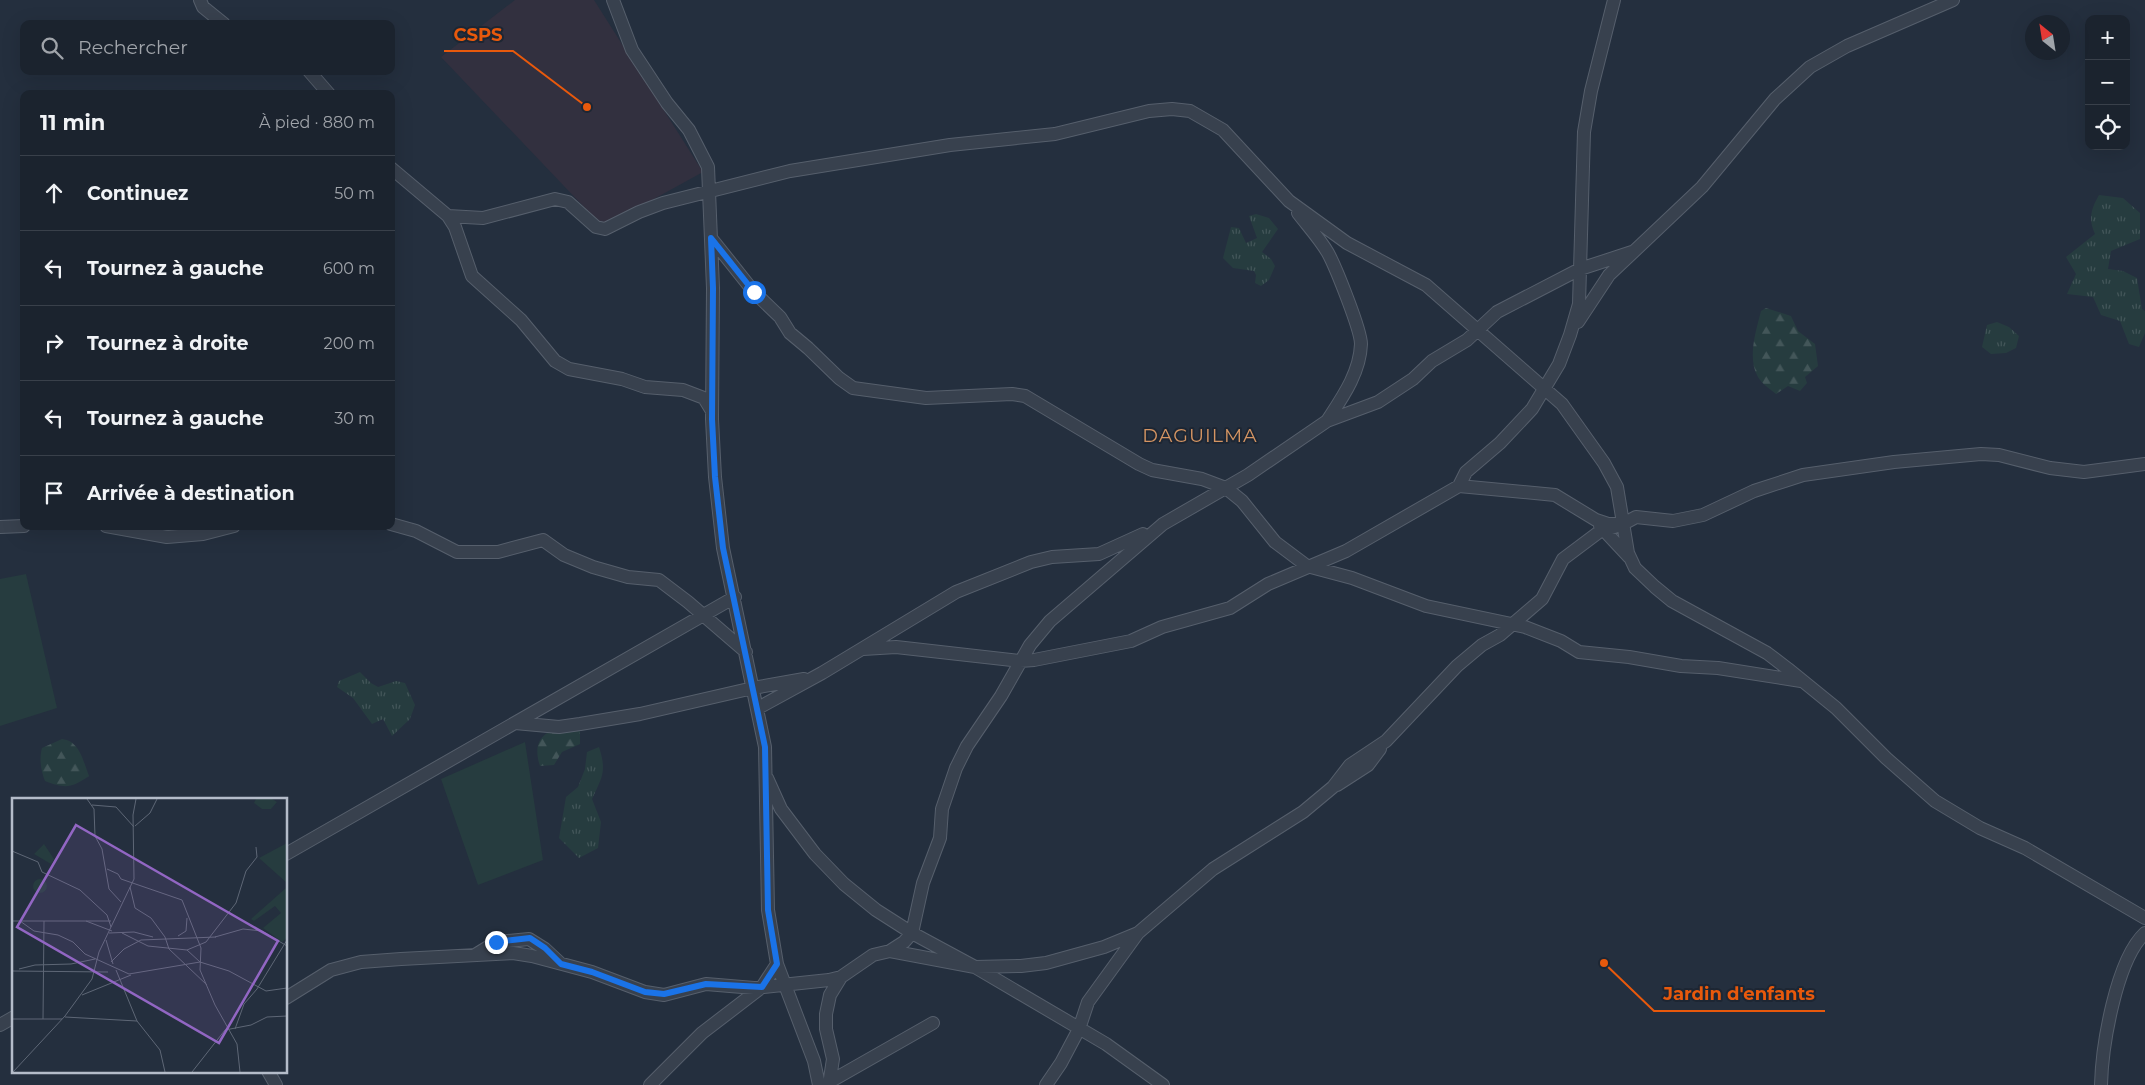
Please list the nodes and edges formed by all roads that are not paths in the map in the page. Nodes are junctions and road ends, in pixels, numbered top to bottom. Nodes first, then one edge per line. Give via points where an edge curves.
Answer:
1 (200, 0) edge
2 (613, 0) edge
3 (1614, 0) edge
4 (1953, 0) edge
5 (219, 20) edge
6 (312, 75) edge
7 (326, 90) edge
8 (395, 171) edge
9 (710, 191) junction
10 (1289, 202) junction
11 (448, 216) junction
12 (711, 238) junction
13 (1632, 252) junction
14 (1580, 269) junction
15 (1478, 330) junction
16 (1570, 335) junction
17 (1544, 390) junction
18 (712, 411) junction
19 (1327, 421) junction
20 (2145, 464) edge
21 (1459, 486) junction
22 (1226, 488) junction
23 (1590, 515) junction
24 (1163, 524) junction
25 (1623, 524) junction
26 (395, 525) edge
27 (20, 526) edge
28 (0, 527) edge
29 (128, 530) edge
30 (218, 530) edge
31 (1605, 530) junction
32 (1631, 560) junction
33 (1307, 566) junction
34 (735, 597) junction
35 (703, 615) junction
36 (1513, 624) junction
37 (863, 649) junction
38 (746, 652) junction
39 (1020, 661) junction
40 (814, 678) junction
41 (1804, 682) junction
42 (753, 688) junction
43 (758, 708) junction
44 (514, 723) junction
45 (765, 775) junction
46 (288, 853) edge
47 (2145, 918) edge
48 (912, 933) junction
49 (1138, 933) junction
50 (2145, 933) edge
51 (890, 951) junction
52 (777, 964) junction
53 (975, 966) junction
54 (841, 977) junction
55 (784, 985) junction
56 (762, 987) junction
57 (288, 997) edge
58 (12, 1018) edge
59 (933, 1023) dead end
60 (0, 1026) edge
61 (1079, 1029) junction
62 (269, 1072) edge
63 (825, 1084) edge
64 (276, 1085) edge
65 (650, 1085) edge
66 (1046, 1085) edge
67 (1163, 1085) edge
68 (2101, 1085) edge

1 - 5 street via 203,7
2 - 9 street via 632,50 689,130 708,167
3 - 14 street via 1584,132
4 - 13 street via 1847,46 1810,67 1775,99 1702,188
6 - 7 street
8 - 11 street
9 - 10 street via 804,168 950,145 1055,134 1149,111 1172,109 1190,111 1223,130
9 - 11 street via 639,212 605,229 596,227 568,202 561,200 482,218
9 - 12 street
10 - 15 street via 1347,243 1426,284
10 - 19 street via 1329,254 1358,328 1361,344 1349,388
11 - 18 street via 472,276 520,320 554,361 569,369 645,387 683,390 704,398
12 - 18 street
12 - 22 street via 754,292 780,317 790,333 853,388 926,398 1025,396 1145,467 1202,479
13 - 14 street
13 - 16 street via 1609,275
14 - 15 street via 1497,312
14 - 16 street via 1579,304
15 - 17 street
15 - 19 street via 1378,402
16 - 17 street
17 - 21 street via 1532,409 1500,443 1466,472
17 - 25 street via 1562,404 1604,463 1617,487
18 - 34 street via 723,548
19 - 22 street
20 - 25 street via 2084,472 1981,454 1894,462 1803,475 1754,491 1703,515 1673,521 1636,517
21 - 23 street via 1555,495
21 - 33 street via 1346,551
22 - 24 street
22 - 33 street via 1242,501 1275,542
23 - 25 street via 1608,524
23 - 31 street
24 - 37 street via 1099,554 1052,557 1031,562 956,592
24 - 39 street via 1050,621
25 - 31 street
25 - 32 street
26 - 35 street via 416,531 457,552 498,552 543,540 564,555 593,567 628,577 659,580
27 - 28 street
29 - 30 street via 167,537
31 - 32 street
31 - 36 street via 1563,559 1542,599
32 - 41 street via 1635,568 1672,601 1766,653
33 - 36 street via 1352,578 1430,607
33 - 39 street via 1268,584 1230,608 1162,627 1130,641
34 - 35 street
34 - 38 street
35 - 38 street
35 - 44 street
36 - 41 street via 1561,641 1579,652 1718,668
36 - 49 street via 1482,644 1457,666 1386,741 1350,765 1333,787 1303,812 1213,869
37 - 39 street via 896,647
37 - 40 street
38 - 42 street
39 - 48 street via 956,768 942,809 940,838 923,883
40 - 42 street
40 - 43 street
41 - 47 street via 1936,801
42 - 43 street
42 - 44 street via 580,724 559,727
43 - 45 street via 765,747
44 - 46 street
45 - 48 street via 781,809 815,854 844,884
45 - 52 street via 768,910
48 - 51 street
48 - 53 street
49 - 53 street via 1104,947 1046,963
49 - 61 street via 1088,1002
50 - 68 street via 2132,950 2113,1003
51 - 53 street
51 - 54 street via 873,955
52 - 55 street
52 - 56 street
53 - 61 street
54 - 55 street
54 - 63 street via 830,995 826,1014 833,1059
55 - 56 street
55 - 63 street
56 - 57 street via 706,984 664,994 645,992 592,972 513,953 362,962 331,970
56 - 65 street via 702,1033
58 - 60 street
59 - 63 street
61 - 66 street via 1062,1063
61 - 67 street
62 - 64 street

